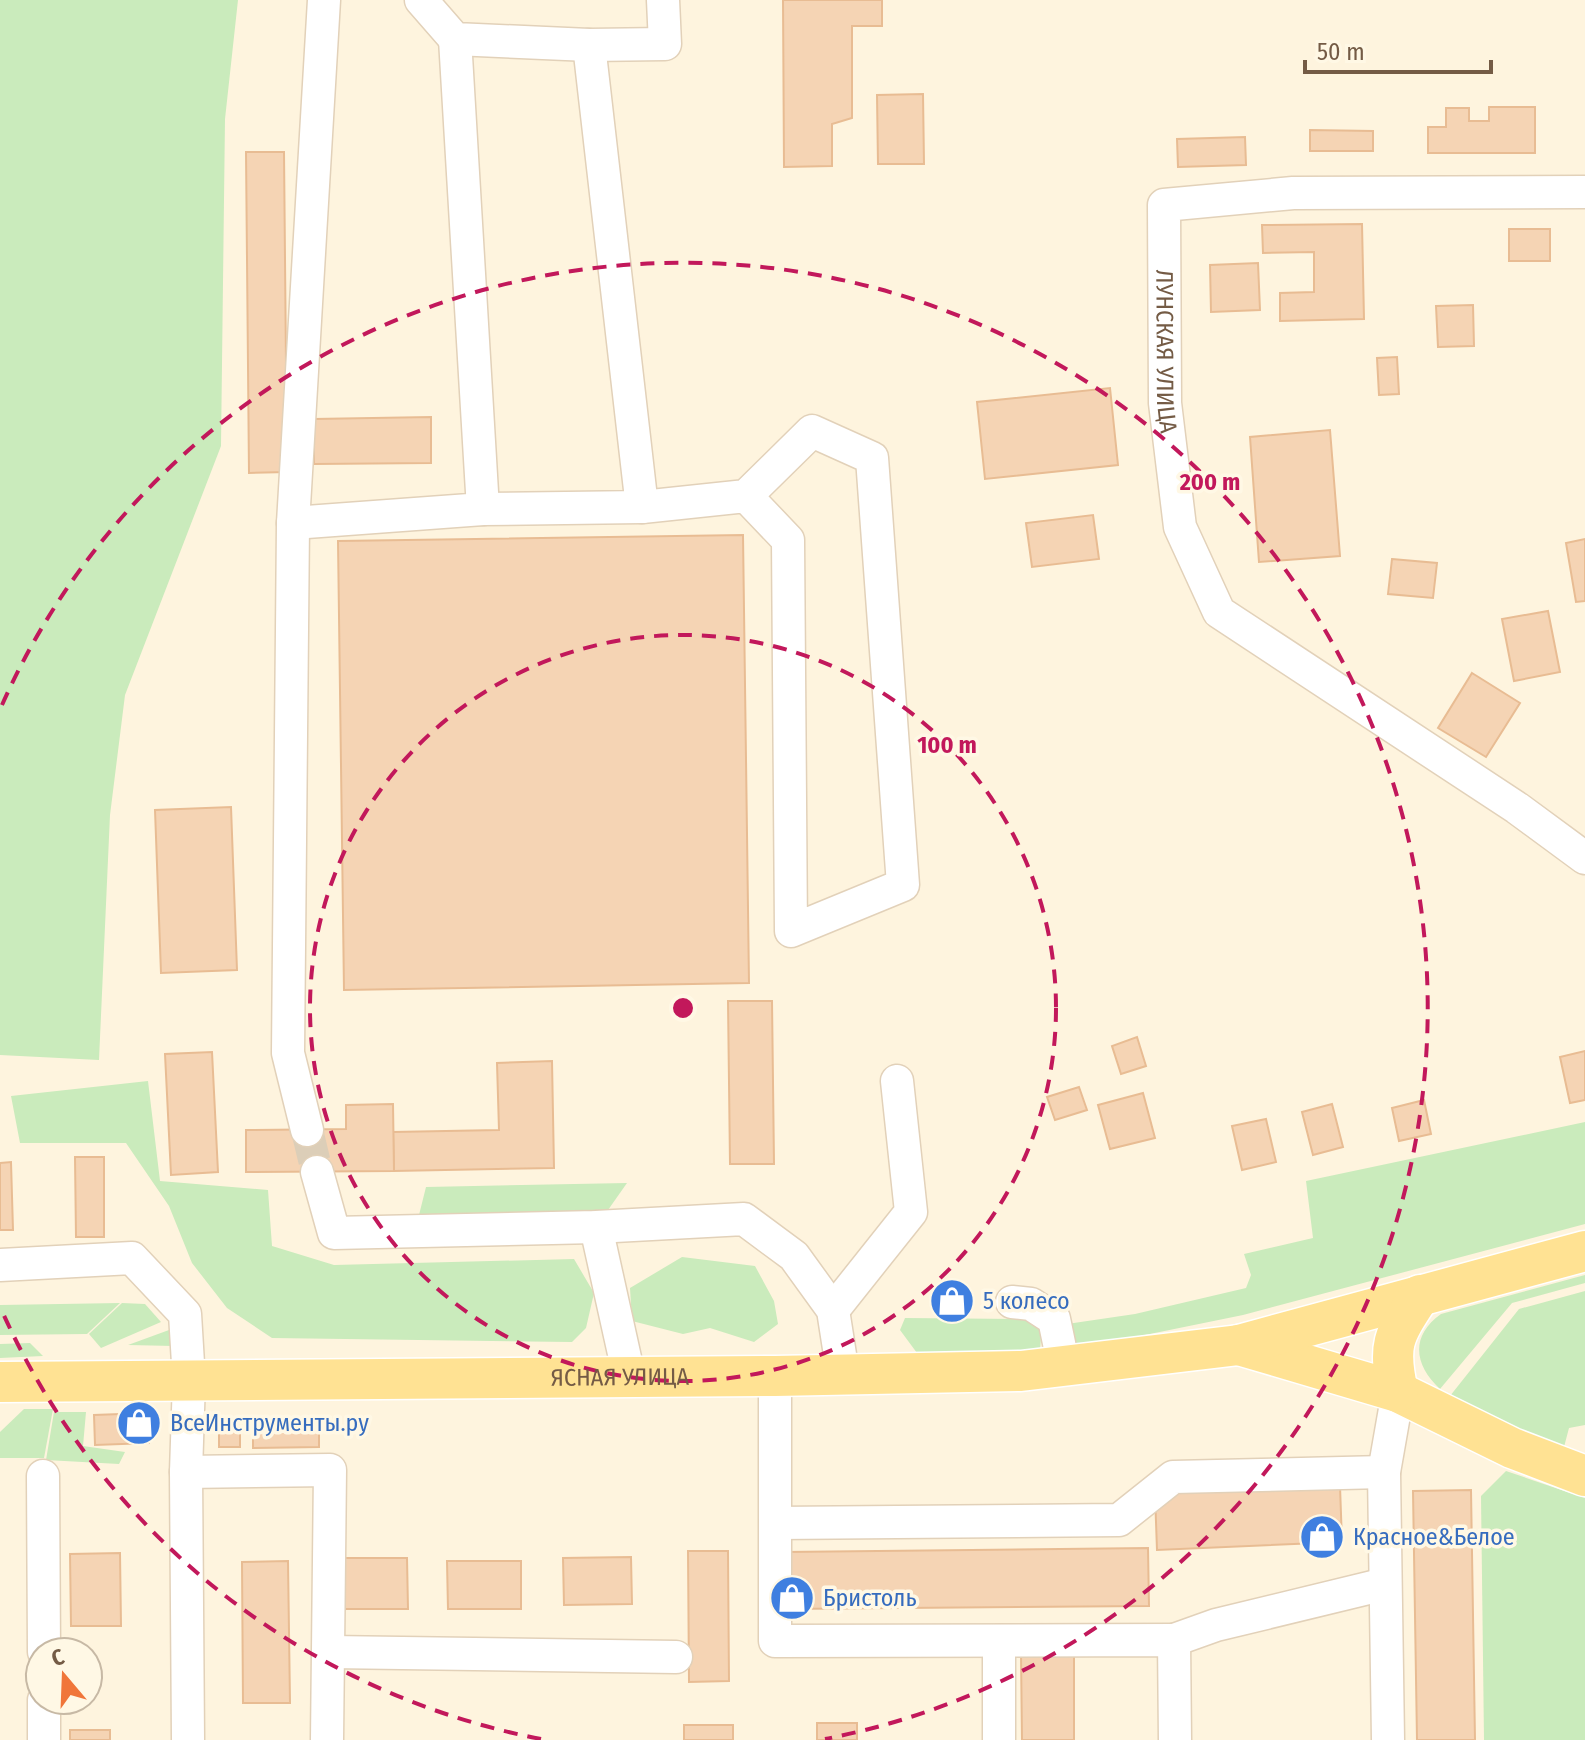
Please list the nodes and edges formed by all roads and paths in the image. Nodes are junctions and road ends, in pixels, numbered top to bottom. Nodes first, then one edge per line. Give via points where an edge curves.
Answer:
1 (324, 0) edge
2 (421, 0) edge
3 (663, 0) edge
4 (455, 39) junction
5 (589, 45) junction
6 (1584, 197) edge
7 (746, 496) junction
8 (642, 507) junction
9 (483, 509) junction
10 (293, 523) junction
11 (1585, 858) edge
12 (897, 1081) dead end
13 (307, 1130) tunnel mouth
14 (317, 1172) tunnel mouth
15 (596, 1227) junction
16 (1585, 1251) edge
17 (0, 1265) edge
18 (1420, 1295) junction
19 (1012, 1302) dead end
20 (833, 1310) junction
21 (1239, 1345) junction
22 (1064, 1367) junction
23 (843, 1374) junction
24 (629, 1376) junction
25 (775, 1376) junction
26 (189, 1380) junction
27 (0, 1382) edge
28 (1398, 1392) junction
29 (186, 1472) junction
30 (1384, 1472) junction
31 (43, 1476) dead end
32 (1585, 1476) edge
33 (776, 1523) junction
34 (1385, 1584) junction
35 (44, 1636) edge
36 (1174, 1640) junction
37 (999, 1641) junction
38 (330, 1652) junction
39 (676, 1657) dead end
40 (44, 1716) edge
41 (44, 1740) edge
42 (188, 1740) edge
43 (327, 1740) edge
44 (999, 1740) edge
45 (1175, 1740) edge
46 (1388, 1740) edge

1 - 10 street
2 - 4 street
3 - 5 street via 665,44
4 - 5 street
4 - 9 street
5 - 8 street
6 - 11 street, ЛУНСКАЯ УЛИЦА via 1293,193 1164,205 1165,403 1180,527 1219,612
7 - 7 street via 788,540 791,931 903,885 872,458 812,431
7 - 8 street
8 - 9 street
9 - 10 street
10 - 13 street via 288,1053
12 - 20 street via 911,1212
14 - 15 street via 334,1233
15 - 20 street via 744,1219 794,1256
15 - 24 street
16 - 18 main road, ЯСНАЯ УЛИЦА
17 - 26 street via 132,1258 185,1314
18 - 21 main road, ЯСНАЯ УЛИЦА
18 - 28 main road via 1396,1332 1392,1350
19 - 22 street via 1031,1304 1054,1319
20 - 23 street
21 - 22 main road, ЯСНАЯ УЛИЦА
21 - 28 main road
22 - 23 main road, ЯСНАЯ УЛИЦА
23 - 25 main road, ЯСНАЯ УЛИЦА
24 - 25 main road, ЯСНАЯ УЛИЦА
24 - 26 main road, ЯСНАЯ УЛИЦА
25 - 33 street
26 - 27 main road, ЯСНАЯ УЛИЦА
26 - 29 street
28 - 30 street
28 - 32 main road via 1512,1448
29 - 38 street via 330,1470
29 - 42 street
30 - 33 street via 1173,1477 1119,1520
30 - 34 street
31 - 35 street
33 - 37 street via 775,1641
34 - 36 street
34 - 46 street
36 - 37 street
36 - 45 street
37 - 44 street
38 - 39 street
38 - 43 street
40 - 41 street

